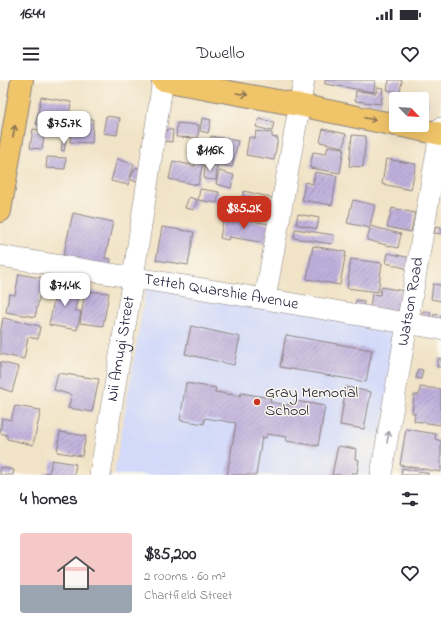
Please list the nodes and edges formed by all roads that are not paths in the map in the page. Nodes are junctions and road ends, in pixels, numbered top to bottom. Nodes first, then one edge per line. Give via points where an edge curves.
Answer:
1 (22, 80) edge
2 (163, 80) edge
3 (304, 80) edge
4 (299, 105) junction
5 (389, 123) edge
6 (429, 130) edge
7 (441, 132) edge
8 (0, 211) edge
9 (0, 256) edge
10 (133, 278) junction
11 (265, 299) junction
12 (408, 323) junction
13 (441, 329) edge
14 (100, 475) edge
15 (381, 475) edge

8 -> 1 main road
2 -> 4 main road
2 - 10 street, Nii Amugi Street
3 - 4 street
4 -> 5 main road
4 - 11 street
6 - 7 main road
7 - 12 street, Watson Road
9 - 10 street, Tetteh Quarshie Avenue
10 - 11 street, Tetteh Quarshie Avenue
10 - 14 street, Nii Amugi Street
11 - 12 street, Tetteh Quarshie Avenue
12 - 13 street, Tetteh Quarshie Avenue
15 -> 12 street, Watson Road

